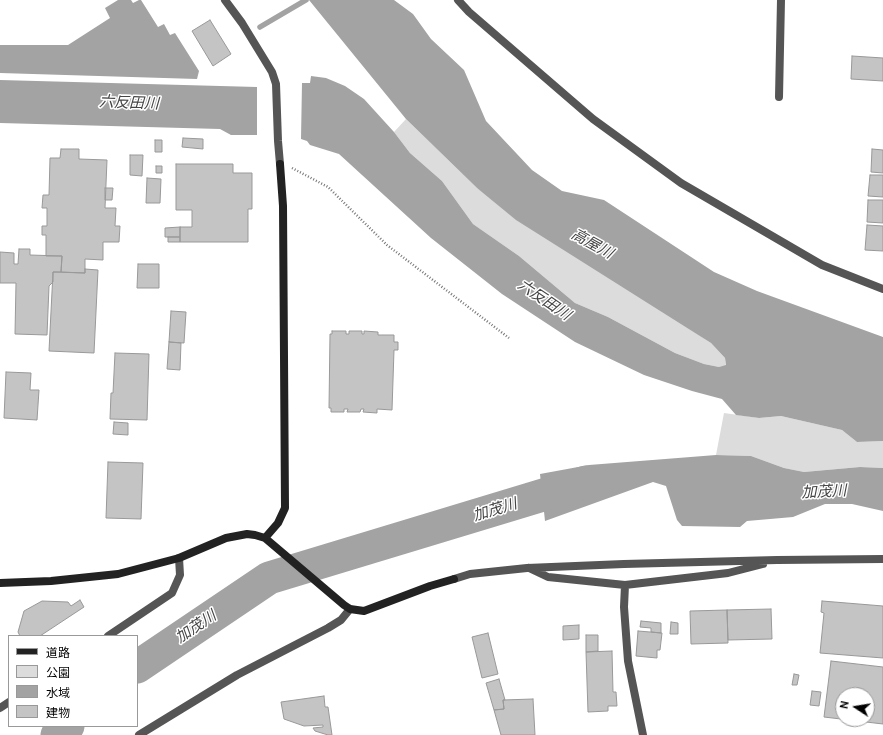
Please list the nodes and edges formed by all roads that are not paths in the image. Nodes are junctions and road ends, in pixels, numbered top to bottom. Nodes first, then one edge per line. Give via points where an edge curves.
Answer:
1 (225, 0) edge
2 (458, 0) edge
3 (781, 0) edge
4 (778, 97) dead end
5 (883, 289) edge
6 (267, 540) junction
7 (179, 558) junction
8 (883, 559) edge
9 (777, 560) junction
10 (527, 568) junction
11 (0, 583) edge
12 (625, 585) junction
13 (347, 607) junction
14 (110, 635) edge
15 (139, 735) edge
16 (643, 735) edge

1 - 6 street via 246,29 272,72 276,84 283,206 285,508
2 - 5 street via 593,119 681,183 822,265
3 - 4 street
6 - 7 street via 247,534 226,538
6 - 13 street
7 - 11 street via 118,574
7 - 14 street via 180,575 172,594
8 - 9 street
9 - 10 street
9 - 12 street via 728,574
10 - 12 street via 548,577
10 - 13 street via 470,574 364,611
12 - 16 street via 628,661
13 - 15 street via 341,620 328,628 237,675

